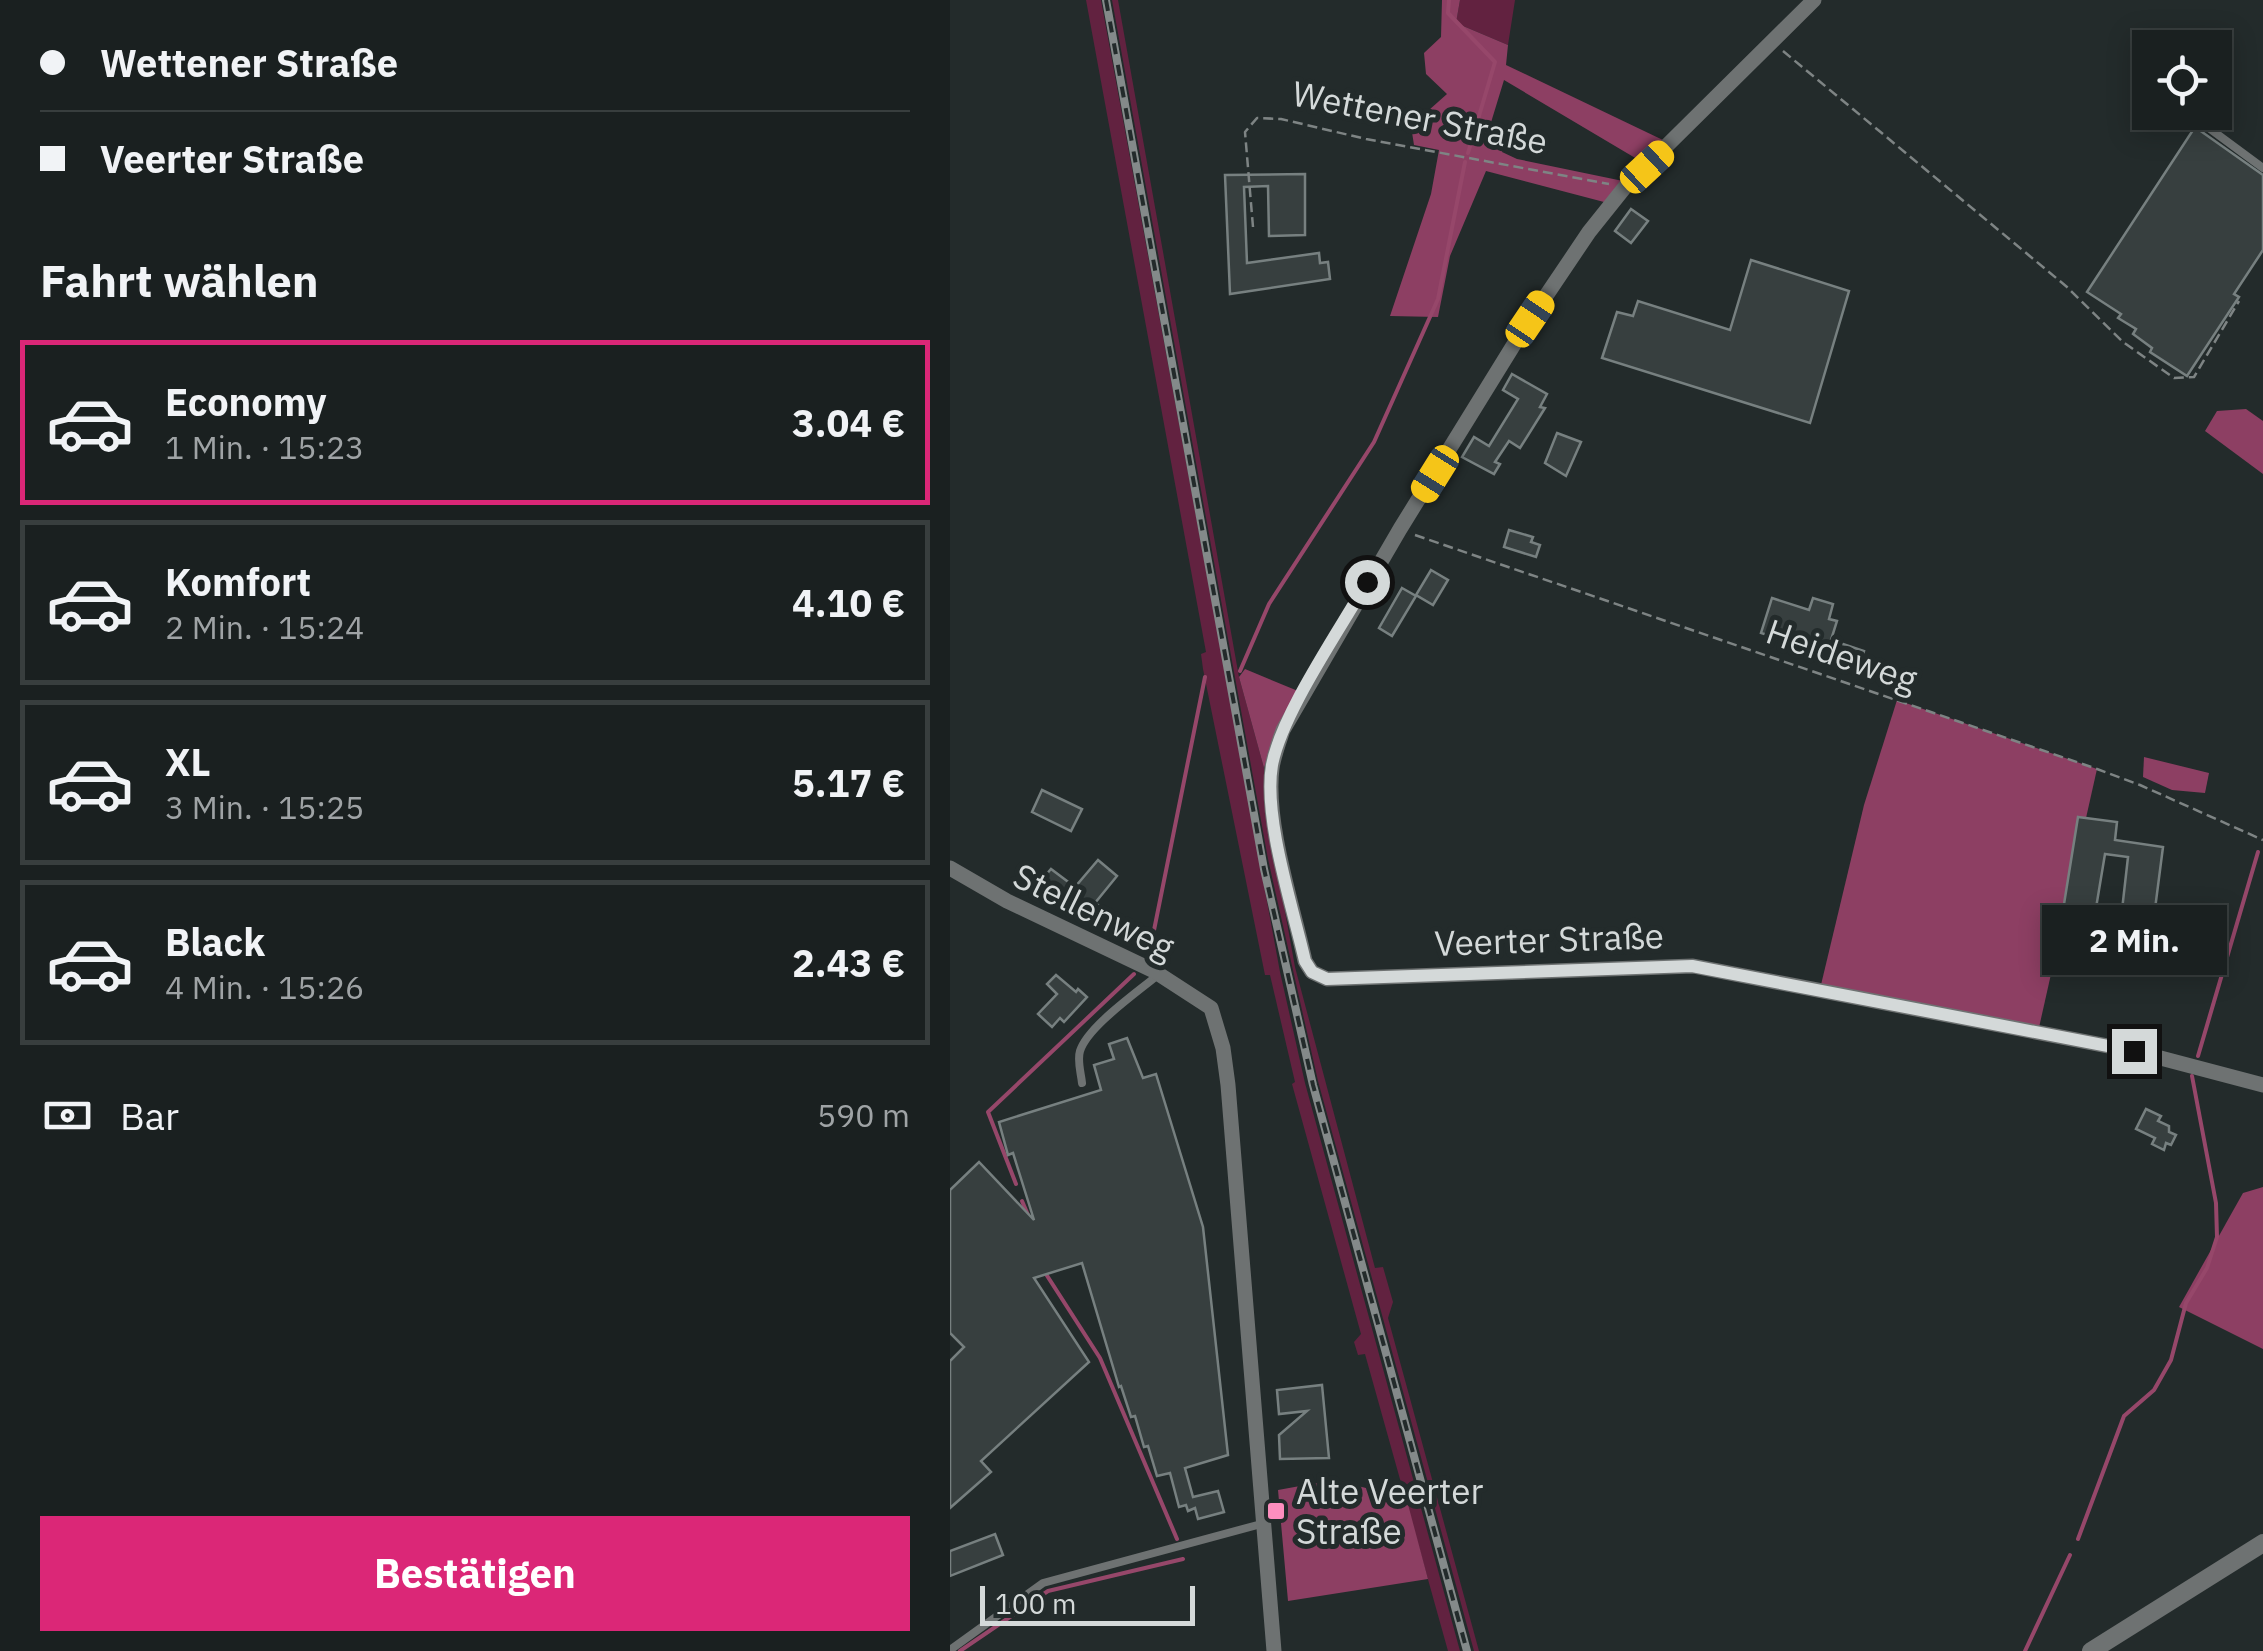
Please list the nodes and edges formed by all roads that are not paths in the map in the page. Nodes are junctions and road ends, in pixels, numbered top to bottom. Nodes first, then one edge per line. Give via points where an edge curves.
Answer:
1 (1814, 0) edge
2 (2212, 130) edge
3 (2263, 168) edge
4 (950, 868) edge
5 (1159, 974) junction
6 (1082, 1083) dead end
7 (2263, 1085) edge
8 (1265, 1523) junction
9 (2263, 1543) edge
10 (950, 1650) edge
11 (1274, 1651) edge
12 (2090, 1651) edge

1 - 7 street, Veerter Straße via 1625,187 1590,232 1521,333 1282,730 1271,792 1305,961 1327,979 1692,966 2134,1051
2 - 3 lane
4 - 5 street, Stellenweg
5 - 6 lane via 1082,1047
5 - 8 street, Stellenweg via 1211,1008 1223,1048
8 - 10 lane via 1043,1582
8 - 11 street
9 - 12 street

